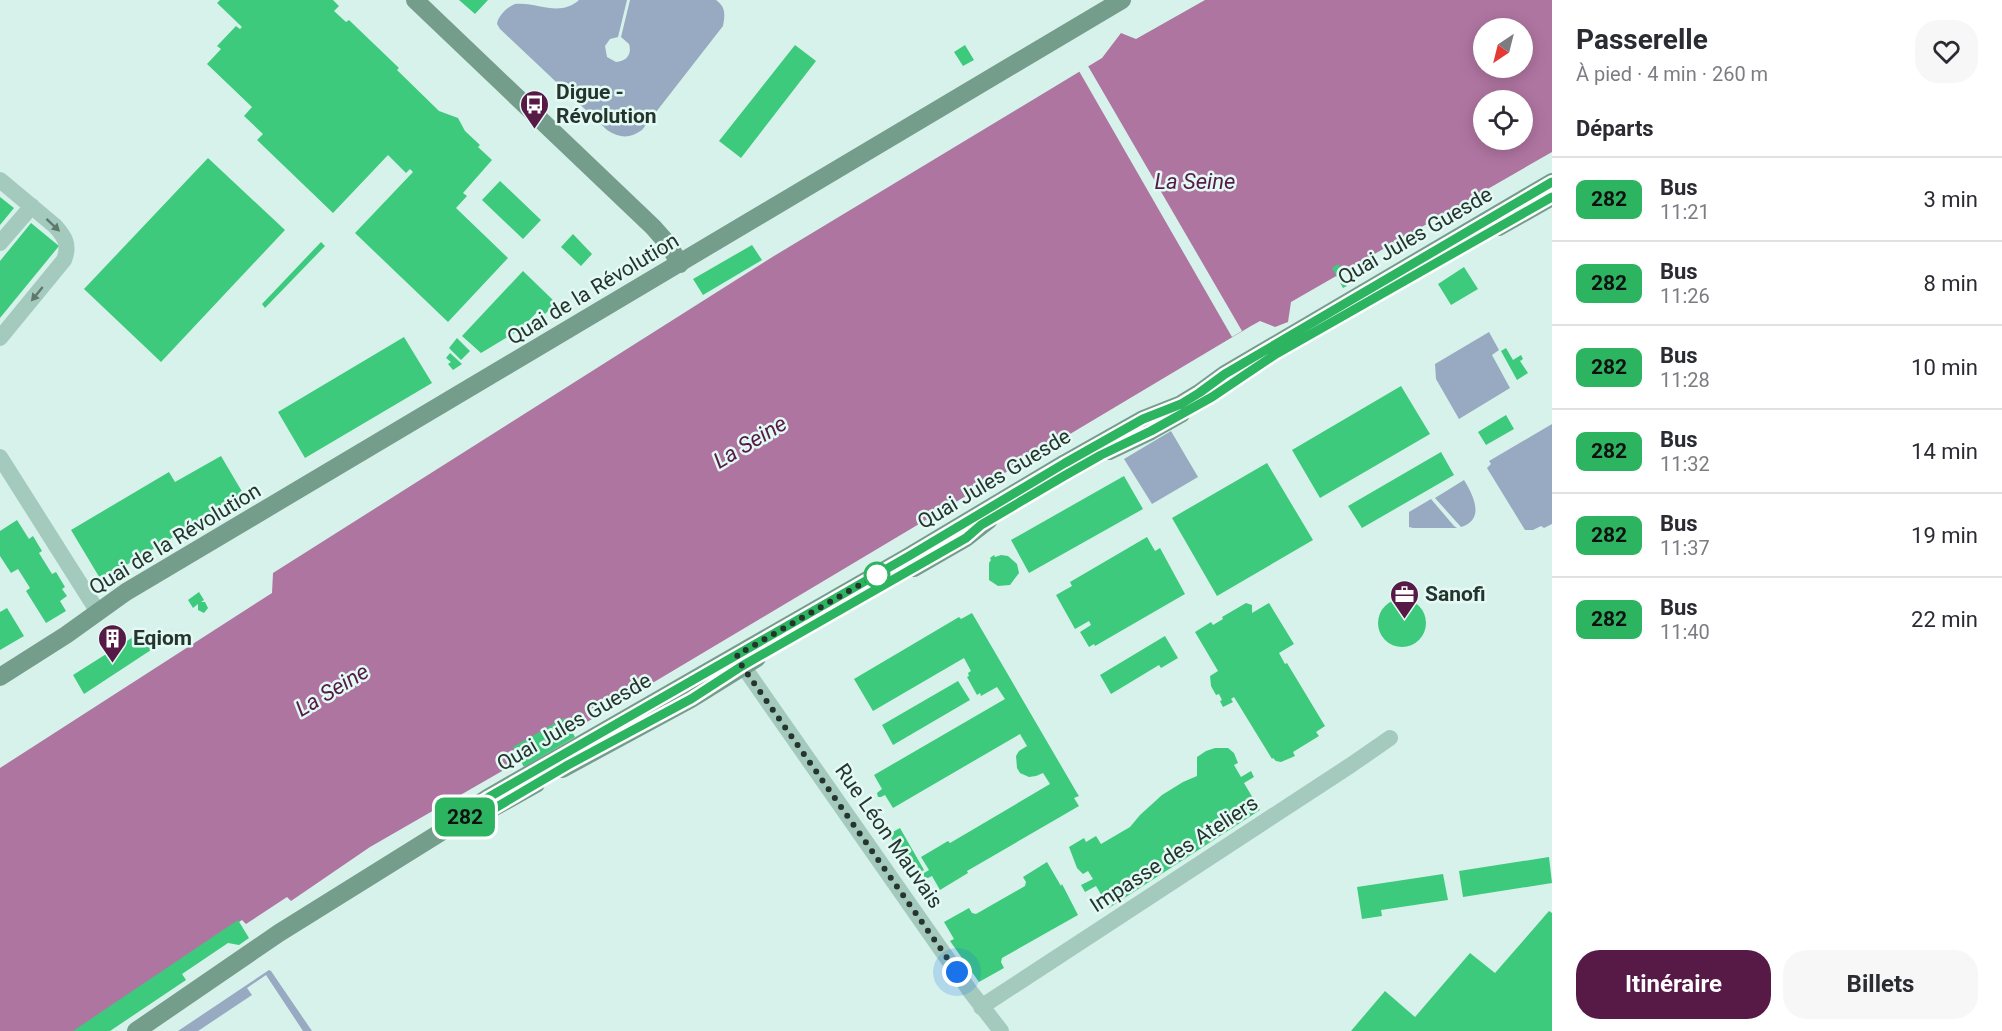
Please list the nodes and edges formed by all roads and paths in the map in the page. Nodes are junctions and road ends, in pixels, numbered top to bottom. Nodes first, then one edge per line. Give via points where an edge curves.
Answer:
1 (415, 0) edge
2 (1122, 0) edge
3 (0, 180) edge
4 (1552, 182) edge
5 (1552, 197) edge
6 (32, 206) junction
7 (0, 243) edge
8 (680, 264) junction
9 (0, 338) edge
10 (0, 457) edge
11 (93, 616) junction
12 (740, 661) junction
13 (0, 665) edge
14 (0, 676) edge
15 (1390, 738) dead end
16 (981, 1006) junction
17 (136, 1031) edge
18 (1001, 1031) edge

1 - 8 main road via 653,227
2 - 8 main road, Quai de la Révolution
3 - 6 street
4 - 12 main road, Quai Jules Guesde via 1225,374 1181,404 1143,419 1075,457
5 - 12 main road, Quai Jules Guesde via 1276,354 1212,397 1064,476 966,538
6 - 7 street
6 -> 9 street via 62,234 68,246 66,256
8 - 11 main road, Quai de la Révolution via 136,586
10 - 11 street
11 - 13 main road, Quai de la Révolution via 62,628
11 - 14 main road, Quai de la Révolution
12 - 16 street, Rue Léon Mauvais
12 - 17 main road, Quai Jules Guesde via 691,699 500,806 462,819 279,933
15 - 16 street, Impasse des Ateliers
16 - 18 street, Rue Léon Mauvais

